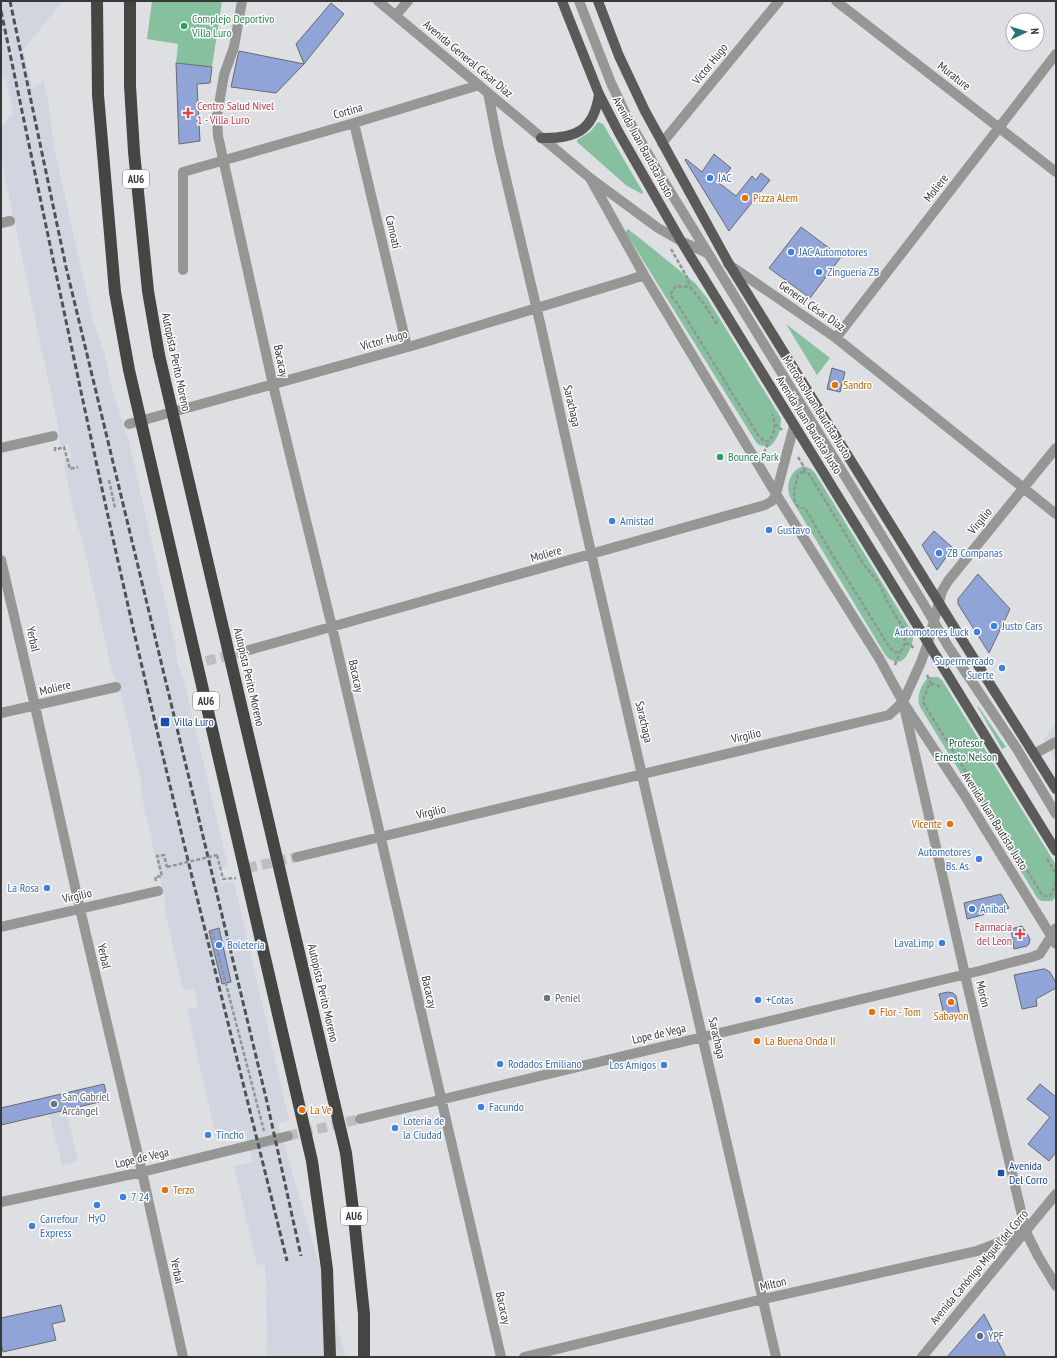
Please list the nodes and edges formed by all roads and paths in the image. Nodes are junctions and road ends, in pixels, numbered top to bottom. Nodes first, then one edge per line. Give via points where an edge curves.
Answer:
1 (97, 1) edge
2 (130, 1) edge
3 (242, 1) edge
4 (378, 1) edge
5 (408, 1) edge
6 (562, 1) edge
7 (579, 1) edge
8 (598, 1) edge
9 (779, 1) edge
10 (836, 1) edge
11 (396, 15) junction
12 (1056, 54) edge
13 (479, 85) junction
14 (488, 93) junction
15 (599, 94) junction
16 (354, 123) junction
17 (999, 128) junction
18 (541, 138) junction
19 (662, 143) junction
20 (223, 160) junction
21 (1056, 172) edge
22 (590, 178) junction
23 (681, 241) junction
24 (669, 246) dead end
25 (707, 253) junction
26 (729, 264) junction
27 (183, 270) dead end
28 (644, 275) junction
29 (690, 287) junction
30 (666, 288) dead end
31 (670, 294) junction
32 (536, 308) junction
33 (720, 329) dead end
34 (836, 338) junction
35 (407, 347) junction
36 (273, 385) junction
37 (772, 412) dead end
38 (130, 424) dead end
39 (775, 424) junction
40 (794, 426) junction
41 (780, 428) dead end
42 (53, 436) dead end
43 (768, 441) junction
44 (766, 447) dead end
45 (1, 448) edge
46 (1056, 448) edge
47 (66, 455) dead end
48 (78, 467) dead end
49 (804, 467) dead end
50 (805, 472) junction
51 (109, 480) dead end
52 (1024, 488) junction
53 (776, 494) junction
54 (115, 508) dead end
55 (1056, 514) edge
56 (592, 554) junction
57 (1, 560) edge
58 (939, 603) junction
59 (934, 622) junction
60 (332, 627) junction
61 (905, 642) junction
62 (928, 643) junction
63 (911, 645) dead end
64 (249, 650) tunnel mouth
65 (900, 652) junction
66 (896, 662) dead end
67 (929, 678) dead end
68 (116, 687) dead end
69 (903, 702) junction
70 (35, 706) junction
71 (1, 713) edge
72 (1056, 742) edge
73 (1034, 754) junction
74 (643, 774) junction
75 (1056, 789) edge
76 (1056, 814) edge
77 (380, 837) junction
78 (1056, 851) edge
79 (297, 857) tunnel mouth
80 (162, 876) dead end
81 (223, 879) dead end
82 (1056, 881) edge
83 (158, 890) dead end
84 (80, 909) junction
85 (1, 927) edge
86 (212, 930) dead end
87 (1055, 936) edge
88 (965, 974) junction
89 (703, 1037) junction
90 (440, 1099) junction
91 (360, 1119) tunnel mouth
92 (288, 1136) tunnel mouth
93 (267, 1142) junction
94 (142, 1172) junction
95 (1056, 1194) edge
96 (1, 1202) edge
97 (1026, 1232) junction
98 (1056, 1286) edge
99 (763, 1300) junction
100 (183, 1357) edge
101 (330, 1357) edge
102 (364, 1357) edge
103 (501, 1357) edge
104 (524, 1357) edge
105 (776, 1357) edge
106 (922, 1357) edge

1 - 101 highway, AU6, bridge via 98,95 115,292 128,370 312,1161 327,1269
2 - 102 highway, Autopista Perito Moreno / AU6, bridge via 130,86 134,152 148,290 158,348 346,1153 364,1314
3 - 20 street, Bacacay via 217,116
4 - 11 street, Avenida General César Díaz
5 - 11 street
6 - 15 main road, Avenida Juan Bautista Justo
7 - 25 street, Metrobus Juan Bautista Justo via 627,117
8 - 19 main road, Avenida Juan Bautista Justo via 619,56
9 - 19 street, Víctor Hugo
10 - 17 street, Murature
11 - 13 street, Avenida General César Díaz
12 - 17 street, Moliere
13 - 14 street, Avenida General César Díaz
13 - 16 street, Cortina
14 - 18 street, Avenida General César Díaz
14 - 32 street, Sarachaga
15 - 18 main road via 595,112 585,127 570,136
15 - 23 main road, Avenida Juan Bautista Justo via 615,127
16 - 20 street, Cortina
16 - 35 street, Camoatí
17 - 21 street, Murature
17 - 34 street, Moliere
18 - 22 street, General César Díaz
19 - 26 main road, Avenida Juan Bautista Justo
20 - 27 street, Cortina via 183,172
20 - 36 street, Bacacay
22 - 23 street, General César Díaz
22 - 28 street, Avenida Juan Bautista Justo
23 - 25 street, General César Díaz
23 - 40 main road, Avenida Juan Bautista Justo
24 - 29 path
25 - 26 street, General César Díaz
25 - 59 street, Metrobus Juan Bautista Justo
26 - 34 street, General César Díaz
26 - 58 main road, Avenida Juan Bautista Justo
28 - 32 street, Víctor Hugo
28 - 53 street, Avenida Juan Bautista Justo
29 - 31 path via 676,286
29 - 33 path
30 - 31 path
31 - 43 path via 758,435 764,441
32 - 35 street, Víctor Hugo
32 - 56 street, Sarachaga
34 - 52 street, General César Díaz
35 - 36 street, Víctor Hugo
36 - 38 street, Víctor Hugo
36 - 60 street, Bacacay
37 - 39 path
39 - 41 path
39 - 43 path via 772,438
40 - 53 street
40 - 62 main road, Avenida Juan Bautista Justo
42 - 45 street
43 - 44 path
46 - 52 street, Virgilio
47 - 48 path via 70,469
49 - 50 path
50 - 61 path via 817,486 864,565 879,583 903,628
50 - 65 path via 798,475 793,490 796,503 800,508 805,508 890,648
51 - 54 path
52 - 55 street, General César Díaz
52 - 58 street, Virgilio via 948,581
53 - 56 street, Moliere via 772,501 765,505
53 - 69 street, Avenida Juan Bautista Justo
56 - 60 street, Moliere
56 - 74 street, Sarachaga
57 - 70 street, Yerbal
58 - 59 street, Virgilio
58 - 73 main road, Avenida Juan Bautista Justo
59 - 62 street, Virgilio
59 - 76 street, Metrobus Juan Bautista Justo
60 - 64 street, Moliere
60 - 77 street, Bacacay
61 - 63 path
61 - 65 path
62 - 69 street, Virgilio
62 - 78 main road, Avenida Juan Bautista Justo
65 - 66 path
67 - 82 path via 930,685 923,700 924,704 1041,893 1050,896
68 - 70 street, Moliere
69 - 74 street, Virgilio via 884,717
69 - 87 street, Avenida Juan Bautista Justo
69 - 88 street, Morón
70 - 71 street, Moliere
70 - 84 street, Yerbal
72 - 73 street
73 - 75 main road, Avenida Juan Bautista Justo
74 - 77 street, Virgilio
74 - 89 street, Sarachaga
77 - 79 street, Virgilio
77 - 90 street, Bacacay
80 - 81 path, bridge via 157,856 164,855 167,867 217,855
83 - 84 street, Virgilio
84 - 85 street, Virgilio
84 - 94 street, Yerbal
86 - 93 path
87 - 88 street, Lope de Vega via 1036,956
88 - 89 street, Lope de Vega
88 - 97 street, Morón
89 - 90 street, Lope de Vega
89 - 99 street, Sarachaga
90 - 91 street, Lope de Vega
90 - 103 street, Bacacay
92 - 93 street, Lope de Vega
93 - 94 street, Lope de Vega
94 - 96 street, Lope de Vega
94 - 100 street, Yerbal
95 - 97 street, Avenida Canónigo Miguel del Corro
97 - 98 street, Morón
97 - 99 street, Milton via 977,1251
97 - 106 street, Avenida Canónigo Miguel del Corro
99 - 104 street, Milton
99 - 105 street, Sarachaga

